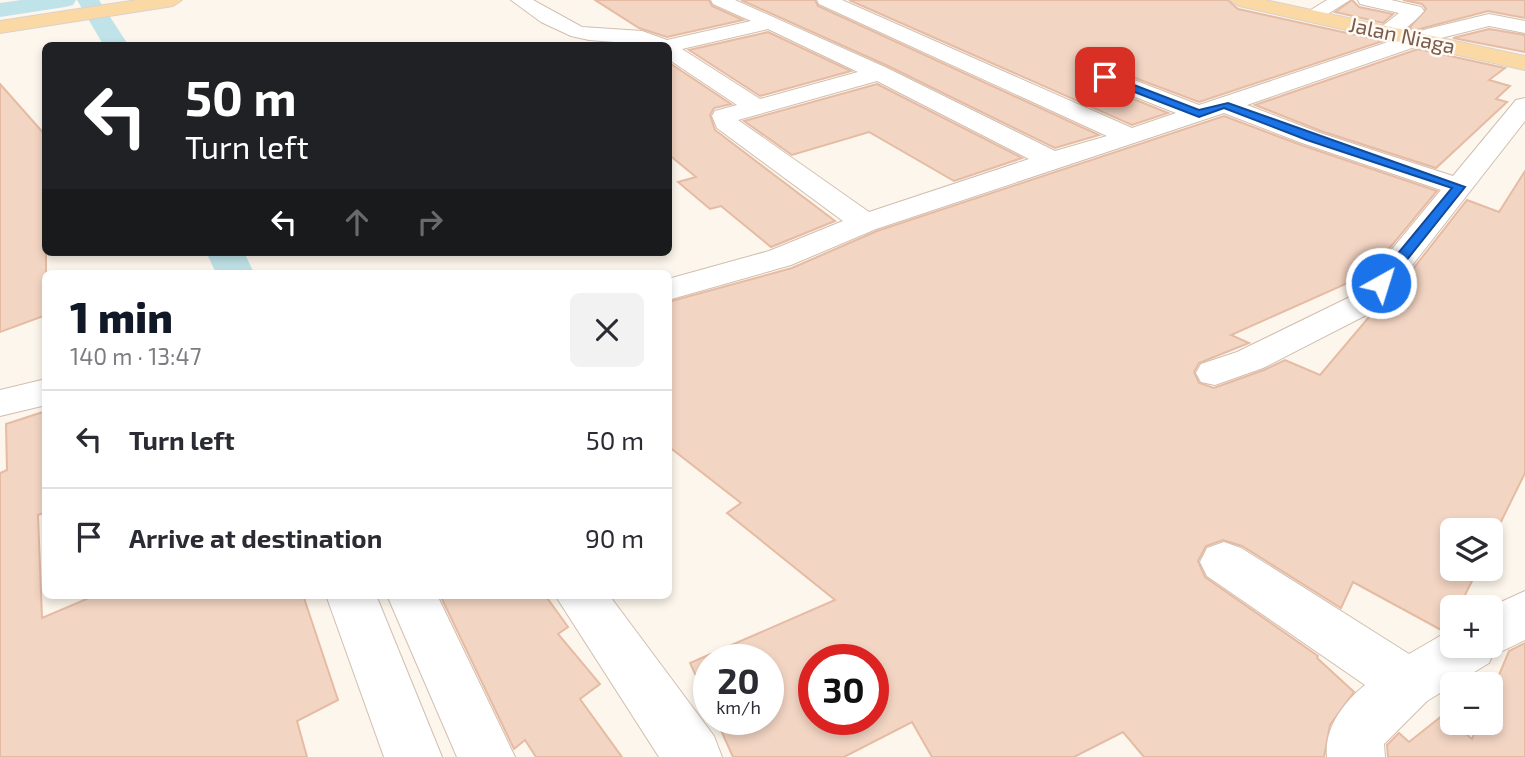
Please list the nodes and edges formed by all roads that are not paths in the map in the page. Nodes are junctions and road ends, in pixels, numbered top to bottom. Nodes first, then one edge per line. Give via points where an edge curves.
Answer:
1 (173, 0) edge
2 (520, 0) edge
3 (720, 0) edge
4 (825, 0) edge
5 (1239, 0) edge
6 (1341, 0) edge
7 (1367, 0) edge
8 (1311, 16) junction
9 (770, 23) junction
10 (0, 27) edge
11 (1525, 27) edge
12 (1385, 32) junction
13 (1418, 39) junction
14 (655, 42) edge
15 (672, 47) edge
16 (672, 51) edge
17 (1525, 63) edge
18 (879, 73) junction
19 (1105, 77) dead end
20 (1224, 105) junction
21 (1525, 105) edge
22 (755, 106) junction
23 (1199, 114) junction
24 (1131, 137) junction
25 (1052, 160) junction
26 (1459, 187) junction
27 (865, 223) junction
28 (672, 289) edge
29 (1215, 373) dead end
30 (42, 393) edge
31 (0, 403) edge
32 (1224, 562) dead end
33 (353, 599) edge
34 (414, 599) edge
35 (583, 599) edge
36 (1525, 613) edge
37 (1503, 626) edge
38 (1449, 658) edge
39 (1408, 682) junction
40 (413, 757) edge
41 (486, 757) edge
42 (692, 757) edge
43 (1356, 757) edge

1 - 10 main road
2 - 14 street via 579,33 641,35
3 - 9 street
4 - 24 street
5 - 8 main road, Jalan Niaga
6 - 8 street
7 - 12 street via 1414,11
8 - 12 main road, Jalan Niaga
9 - 15 street
9 - 18 street
11 - 13 street via 1489,20
12 - 13 main road, Jalan Niaga
13 - 17 main road, Jalan Niaga
13 - 20 street
16 - 22 street
18 - 22 street
18 - 25 street
19 - 23 street
20 - 23 street
20 - 26 street
21 - 26 street
22 - 27 street via 724,116 726,123
23 - 24 street
24 - 25 street
25 - 27 street
26 - 29 street via 1366,302
27 - 28 street via 780,258
30 - 31 street
32 - 39 street
33 - 40 street
34 - 41 street
35 - 42 street
36 - 37 street
38 - 39 street
39 - 43 street via 1357,731 1352,747

